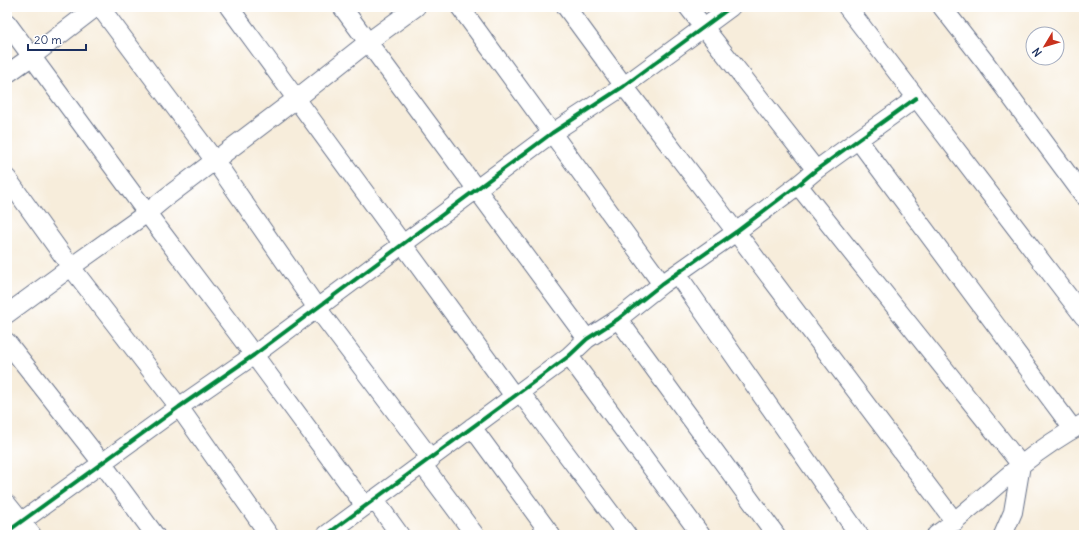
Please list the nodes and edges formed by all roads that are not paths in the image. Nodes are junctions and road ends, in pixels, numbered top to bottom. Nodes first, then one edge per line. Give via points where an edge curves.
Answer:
1 (96, 7) edge
2 (100, 7) edge
3 (229, 7) edge
4 (342, 7) edge
5 (416, 7) edge
6 (460, 7) edge
7 (566, 7) edge
8 (688, 7) edge
9 (731, 7) edge
10 (847, 7) edge
11 (942, 7) edge
12 (7, 24) edge
13 (704, 26) junction
14 (368, 42) junction
15 (31, 57) junction
16 (7, 74) edge
17 (624, 86) junction
18 (916, 98) junction
19 (296, 99) junction
20 (552, 133) junction
21 (859, 141) junction
22 (215, 161) junction
23 (816, 170) junction
24 (7, 178) edge
25 (798, 186) junction
26 (478, 189) junction
27 (1084, 196) edge
28 (147, 213) junction
29 (736, 232) junction
30 (403, 245) junction
31 (71, 267) junction
32 (669, 279) junction
33 (317, 308) junction
34 (7, 314) edge
35 (1084, 317) edge
36 (618, 320) junction
37 (587, 339) junction
38 (7, 342) edge
39 (254, 355) junction
40 (569, 356) junction
41 (517, 394) junction
42 (178, 407) junction
43 (1078, 426) edge
44 (472, 427) junction
45 (426, 462) junction
46 (102, 463) junction
47 (1021, 465) junction
48 (369, 503) junction
49 (7, 504) edge
50 (955, 522) junction
51 (20, 529) edge
52 (156, 535) edge
53 (269, 535) edge
54 (326, 535) edge
55 (400, 535) edge
56 (475, 535) edge
57 (551, 535) edge
58 (627, 535) edge
59 (701, 535) edge
60 (776, 535) edge
61 (860, 535) edge
62 (936, 535) edge
63 (1003, 535) edge

1 - 15 street
2 - 22 street
3 - 19 street
4 - 14 street
5 - 14 street
6 - 20 street
7 - 17 street
8 - 13 street
9 - 13 street
10 - 18 street
11 - 27 street
12 - 15 street
13 - 17 street
13 - 23 street
14 - 19 street
14 - 26 street
15 - 16 street
15 - 28 street
17 - 20 street
17 - 29 street
18 - 21 street
18 - 35 street
19 - 22 street
19 - 30 street
20 - 26 street
20 - 32 street
21 - 23 street
21 - 43 street
22 - 28 street
22 - 33 street
23 - 25 street
24 - 31 street
25 - 29 street
25 - 47 street
26 - 30 street
26 - 37 street
28 - 31 street
28 - 39 street
29 - 32 street
29 - 50 street
30 - 33 street
30 - 41 street
31 - 34 street
31 - 42 street
32 - 36 street
32 - 61 street
33 - 39 street
33 - 45 street
36 - 37 street
36 - 60 street
37 - 40 street
38 - 46 street
39 - 42 street
39 - 48 street
40 - 41 street
40 - 59 street
41 - 44 street
41 - 58 street
42 - 46 street
42 - 53 street
43 - 47 street
44 - 45 street
44 - 57 street
45 - 48 street
45 - 56 street
46 - 51 street
46 - 52 street
47 - 50 street
47 - 63 street via 1013,512
48 - 54 street
48 - 55 street
49 - 51 street
50 - 62 street

